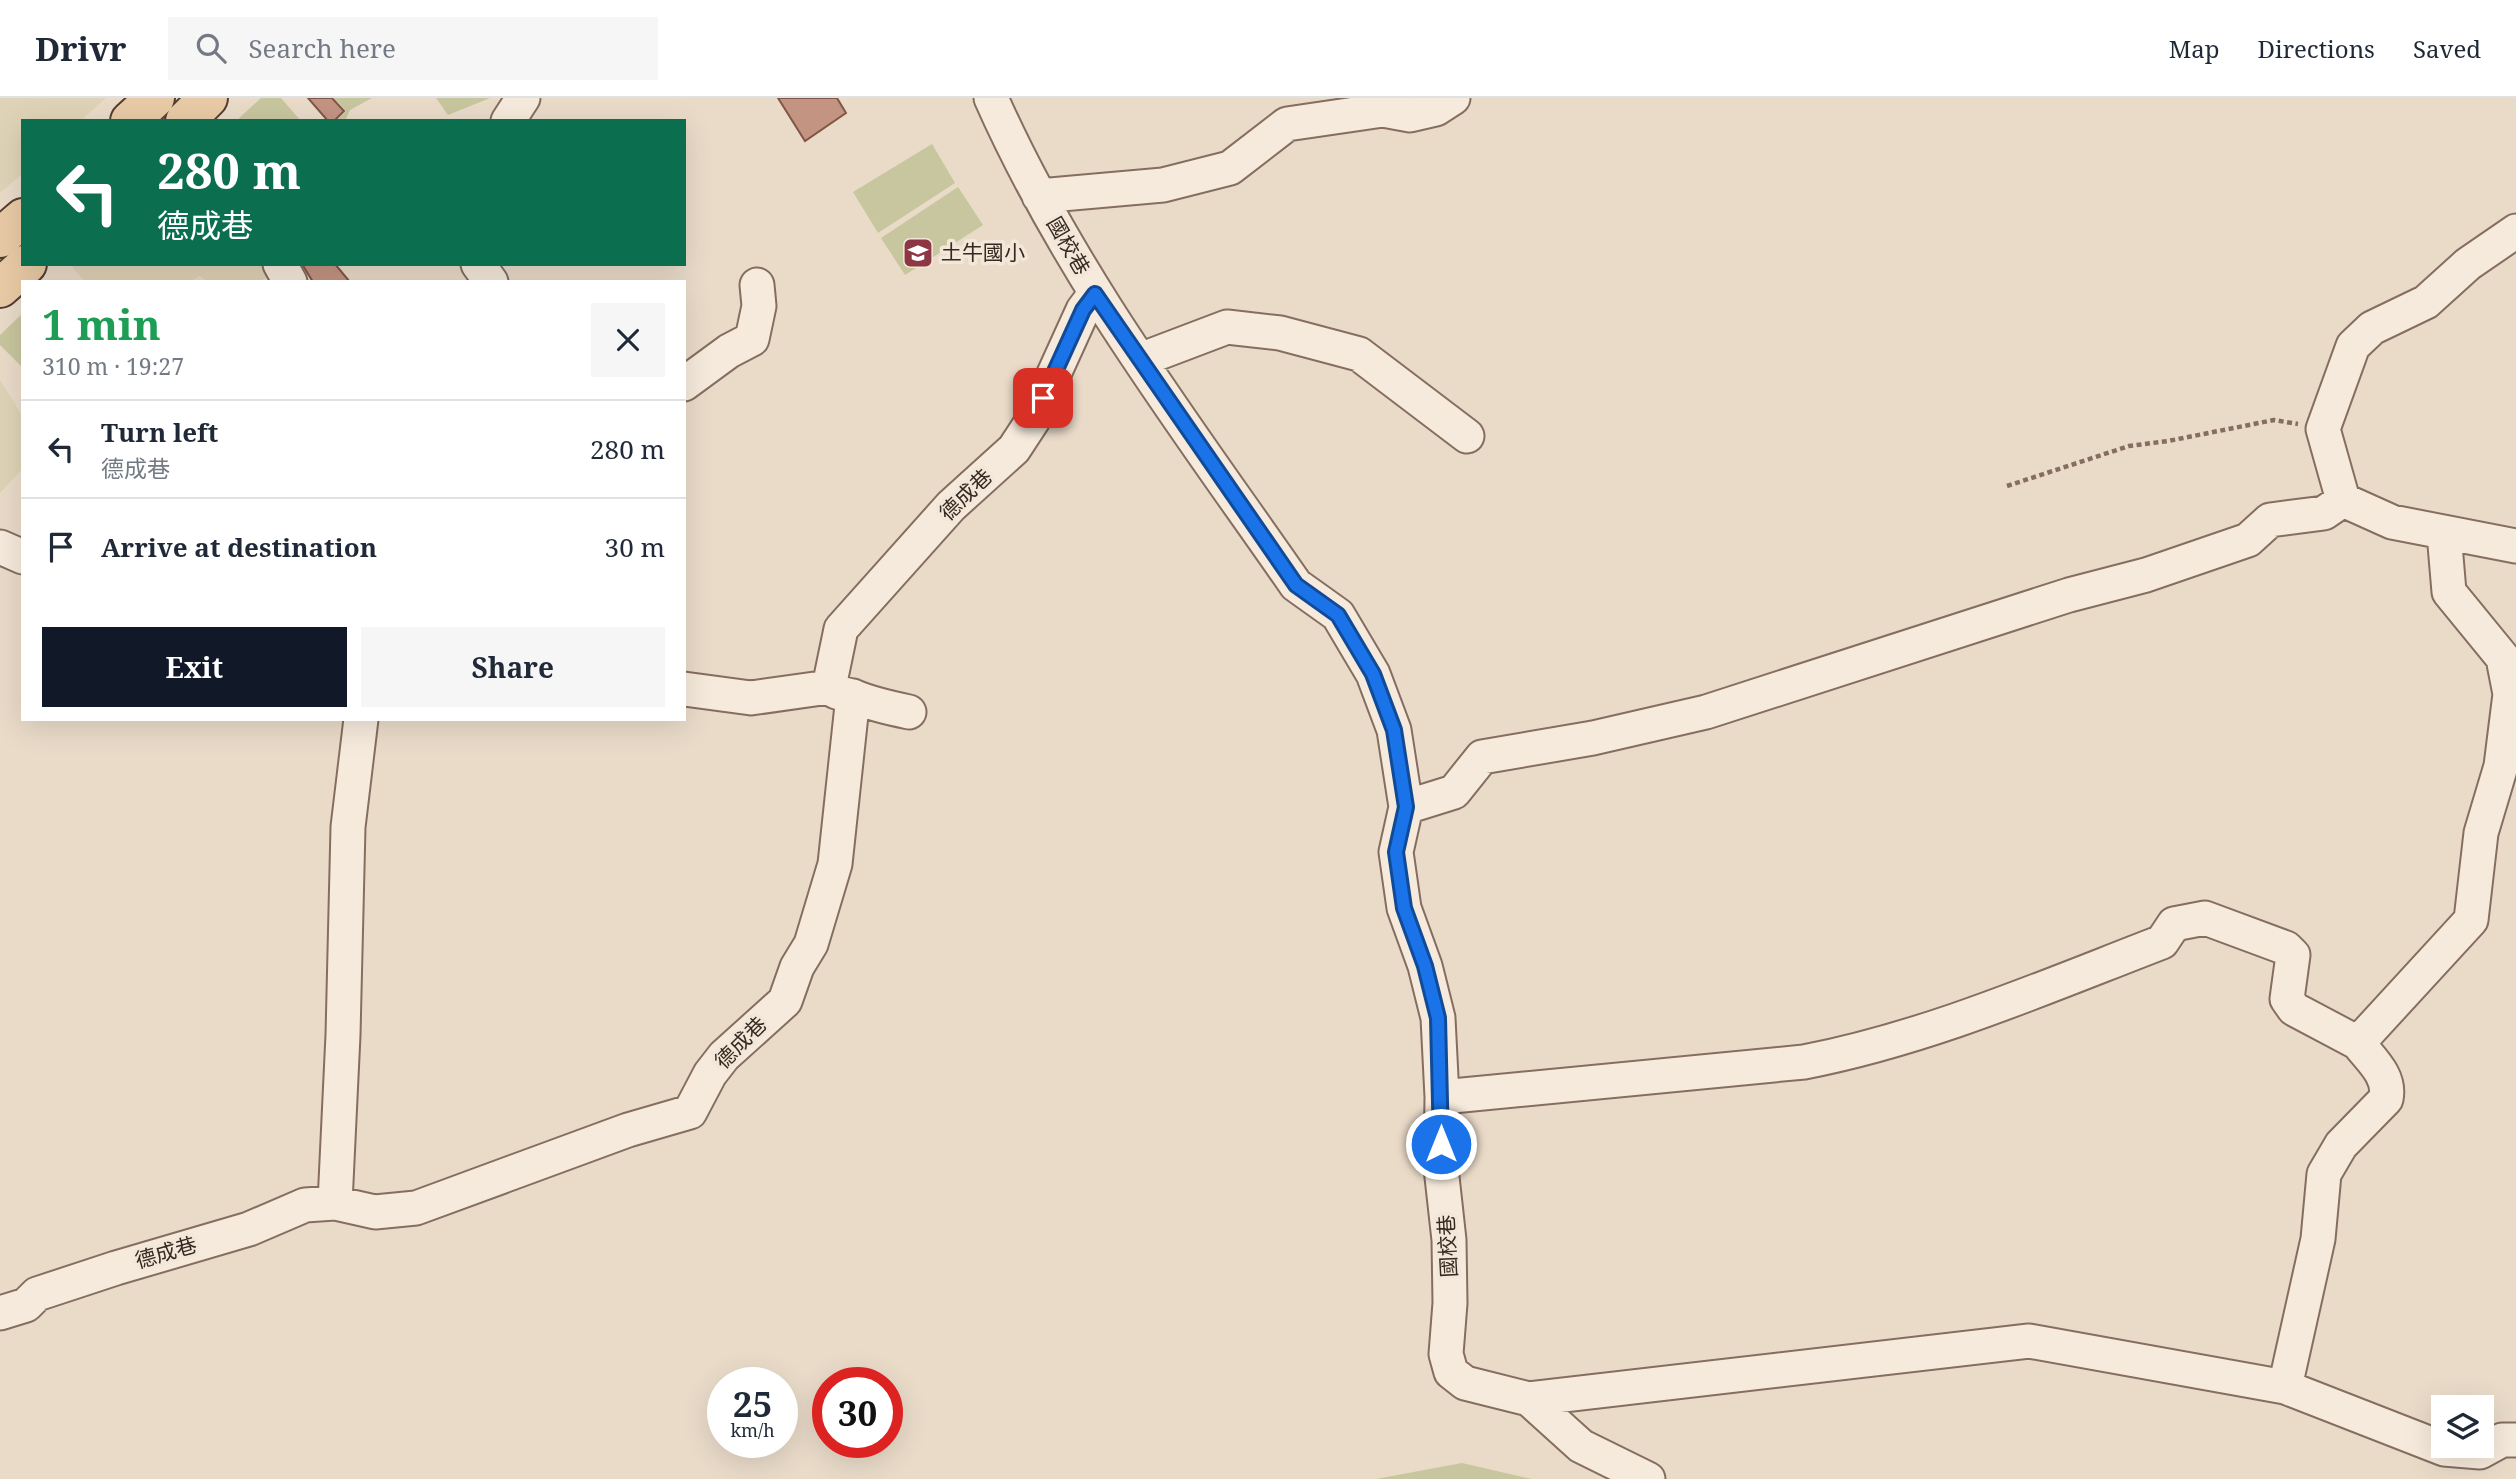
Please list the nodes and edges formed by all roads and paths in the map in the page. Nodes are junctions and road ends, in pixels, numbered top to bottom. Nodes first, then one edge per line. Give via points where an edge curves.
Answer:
1 (155, 98) edge
2 (523, 98) edge
3 (991, 98) edge
4 (1452, 98) edge
5 (132, 119) edge
6 (509, 119) edge
7 (1038, 196) junction
8 (21, 220) edge
9 (2516, 231) edge
10 (0, 238) edge
11 (25, 266) edge
12 (757, 285) dead end
13 (0, 288) edge
14 (1095, 294) junction
15 (1140, 360) junction
16 (686, 383) edge
17 (2323, 429) junction
18 (1467, 436) dead end
19 (2007, 486) dead end
20 (2343, 500) junction
21 (2444, 533) junction
22 (0, 547) edge
23 (2516, 547) edge
24 (21, 555) edge
25 (686, 689) edge
26 (841, 691) junction
27 (909, 712) dead end
28 (360, 721) edge
29 (1406, 807) junction
30 (2358, 1042) junction
31 (1442, 1097) junction
32 (335, 1203) junction
33 (0, 1313) edge
34 (2286, 1387) junction
35 (1530, 1399) junction
36 (2516, 1440) edge
37 (1648, 1479) edge

1 - 5 main road
2 - 6 street
3 - 7 street, 國校巷
4 - 7 street via 1436,109 1410,114 1383,110 1287,124 1230,168 1163,185
7 - 14 street, 國校巷
8 - 10 main road
9 - 17 street via 2468,264 2426,302 2372,328 2353,346
11 - 13 main road
12 - 16 street via 752,339
14 - 15 street, 國校巷
14 - 26 street, 德成巷 via 1014,449 951,506 841,629
15 - 18 street via 1227,327 1280,333 1359,354
15 - 29 street, 國校巷 via 1296,585 1338,615 1373,674 1394,730
17 - 19 path via 2274,420 2129,446
17 - 20 street
20 - 21 street via 2392,522
20 - 29 street via 2324,513 2270,520 2248,540 2146,575 2069,595 1706,712 1482,757 1454,792
21 - 23 street
21 - 30 street via 2449,592 2503,658 2510,694 2501,766 2481,834 2471,920
22 - 24 street
25 - 26 street via 751,698
26 - 27 street via 863,702
26 - 32 street, 德成巷 via 835,864 811,944 785,1001 724,1056 690,1112 415,1208 375,1212
28 - 32 street via 348,827
29 - 31 street, 國校巷 via 1396,852 1404,908 1438,1018
30 - 31 street via 2294,1009 2287,999 2293,955 2286,948 2205,918 2175,924 2162,942 1966,1017 1855,1052 1804,1062
30 - 34 street via 2387,1080 2388,1090 2386,1099 2341,1145 2323,1174 2318,1239
31 - 35 street, 國校巷 via 1441,1168 1450,1290 1446,1354 1451,1372 1465,1383
32 - 33 street, 德成巷 via 305,1205 249,1229 37,1294 26,1305
34 - 35 street via 2029,1341
34 - 36 street via 2444,1449 2480,1452 2502,1440
35 - 37 street, 國校巷 via 1581,1446

